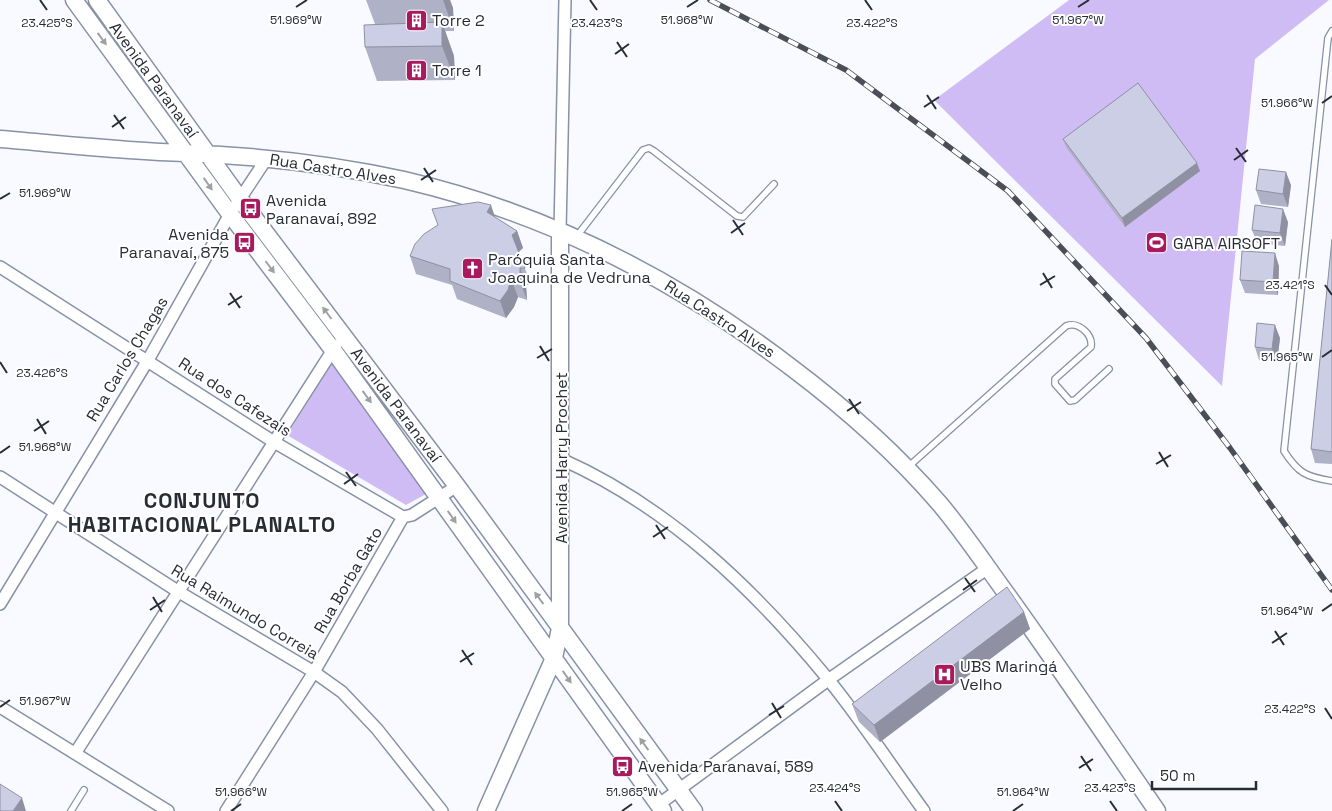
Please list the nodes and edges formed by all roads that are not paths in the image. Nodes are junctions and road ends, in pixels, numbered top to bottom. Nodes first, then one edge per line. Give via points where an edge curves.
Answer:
1 (74, 0) edge
2 (97, 0) edge
3 (565, 0) edge
4 (1332, 31) edge
5 (0, 139) edge
6 (186, 153) junction
7 (206, 153) junction
8 (267, 158) junction
9 (774, 184) dead end
10 (240, 199) junction
11 (230, 214) junction
12 (560, 231) junction
13 (576, 238) junction
14 (0, 267) edge
15 (343, 334) junction
16 (333, 350) junction
17 (148, 360) junction
18 (1109, 369) dead end
19 (274, 442) junction
20 (561, 459) junction
21 (906, 468) junction
22 (0, 477) edge
23 (1332, 481) edge
24 (457, 486) junction
25 (439, 499) junction
26 (56, 511) junction
27 (403, 517) junction
28 (988, 568) junction
29 (179, 592) junction
30 (0, 604) edge
31 (560, 628) junction
32 (554, 658) junction
33 (314, 672) junction
34 (828, 680) junction
35 (0, 707) edge
36 (76, 752) junction
37 (677, 789) junction
38 (84, 790) dead end
39 (661, 808) edge
40 (71, 811) edge
41 (168, 811) edge
42 (226, 811) edge
43 (442, 811) edge
44 (486, 811) edge
45 (694, 811) edge
46 (924, 811) edge
47 (1158, 811) edge

1 -> 6 street, Avenida Paranavaí
2 - 7 street, Avenida Paranavaí
3 - 12 street, Avenida Harry Prochet
4 - 23 lane via 1328,38 1284,451 1294,467 1311,478
5 - 6 street, Rua Castro Alves
6 - 7 street, Rua Castro Alves
6 -> 11 street, Avenida Paranavaí
7 - 8 street, Rua Castro Alves
7 - 10 street, Avenida Paranavaí
8 - 10 street, Rua Carlos Chagas
8 - 12 street, Rua Castro Alves via 345,169 452,192
9 - 13 lane via 743,217 737,216 649,148 643,150
10 - 11 street, Rua Carlos Chagas
15 -> 10 street, Avenida Paranavaí
11 -> 16 street, Avenida Paranavaí
11 - 17 street, Rua Carlos Chagas
12 - 13 street, Rua Castro Alves
12 - 20 street, Avenida Harry Prochet
13 - 21 street, Rua Castro Alves via 664,282 714,312 829,396 883,443
14 - 17 street, Rua dos Cafezais
15 - 16 street
15 - 24 street, Avenida Paranavaí
16 - 19 street
16 -> 25 street, Avenida Paranavaí
17 - 19 street, Rua dos Cafezais
17 - 26 street, Rua Carlos Chagas
18 - 21 lane via 1075,400 1070,401 1055,384 1055,379 1091,347 1090,337 1072,323
19 - 27 street, Rua dos Cafezais
19 - 29 street
20 - 31 street, Avenida Harry Prochet
20 - 34 street via 600,476 656,511 714,558 773,617
21 - 28 street, Rua Castro Alves via 939,504
22 - 26 street, Rua Raimundo Correia
24 - 25 street
31 -> 24 street, Avenida Paranavaí
25 - 27 street
25 -> 32 street, Avenida Paranavaí
26 - 29 street, Rua Raimundo Correia
26 - 30 street, Rua Carlos Chagas
27 - 33 street, Rua Borba Gato
28 - 34 street
28 - 47 street, Rua Castro Alves
29 - 33 street, Rua Raimundo Correia
29 - 36 street
31 - 32 street, Avenida Harry Prochet
37 -> 31 street, Avenida Paranavaí
32 -> 39 street, Avenida Paranavaí
32 - 44 street, Avenida Harry Prochet
33 - 42 street, Rua Borba Gato
33 - 43 street, Rua Raimundo Correia via 342,692 377,729
34 - 37 street
34 - 46 street
35 - 36 street
36 - 41 street
37 - 39 street
37 - 45 street, Avenida Paranavaí
38 - 40 lane

